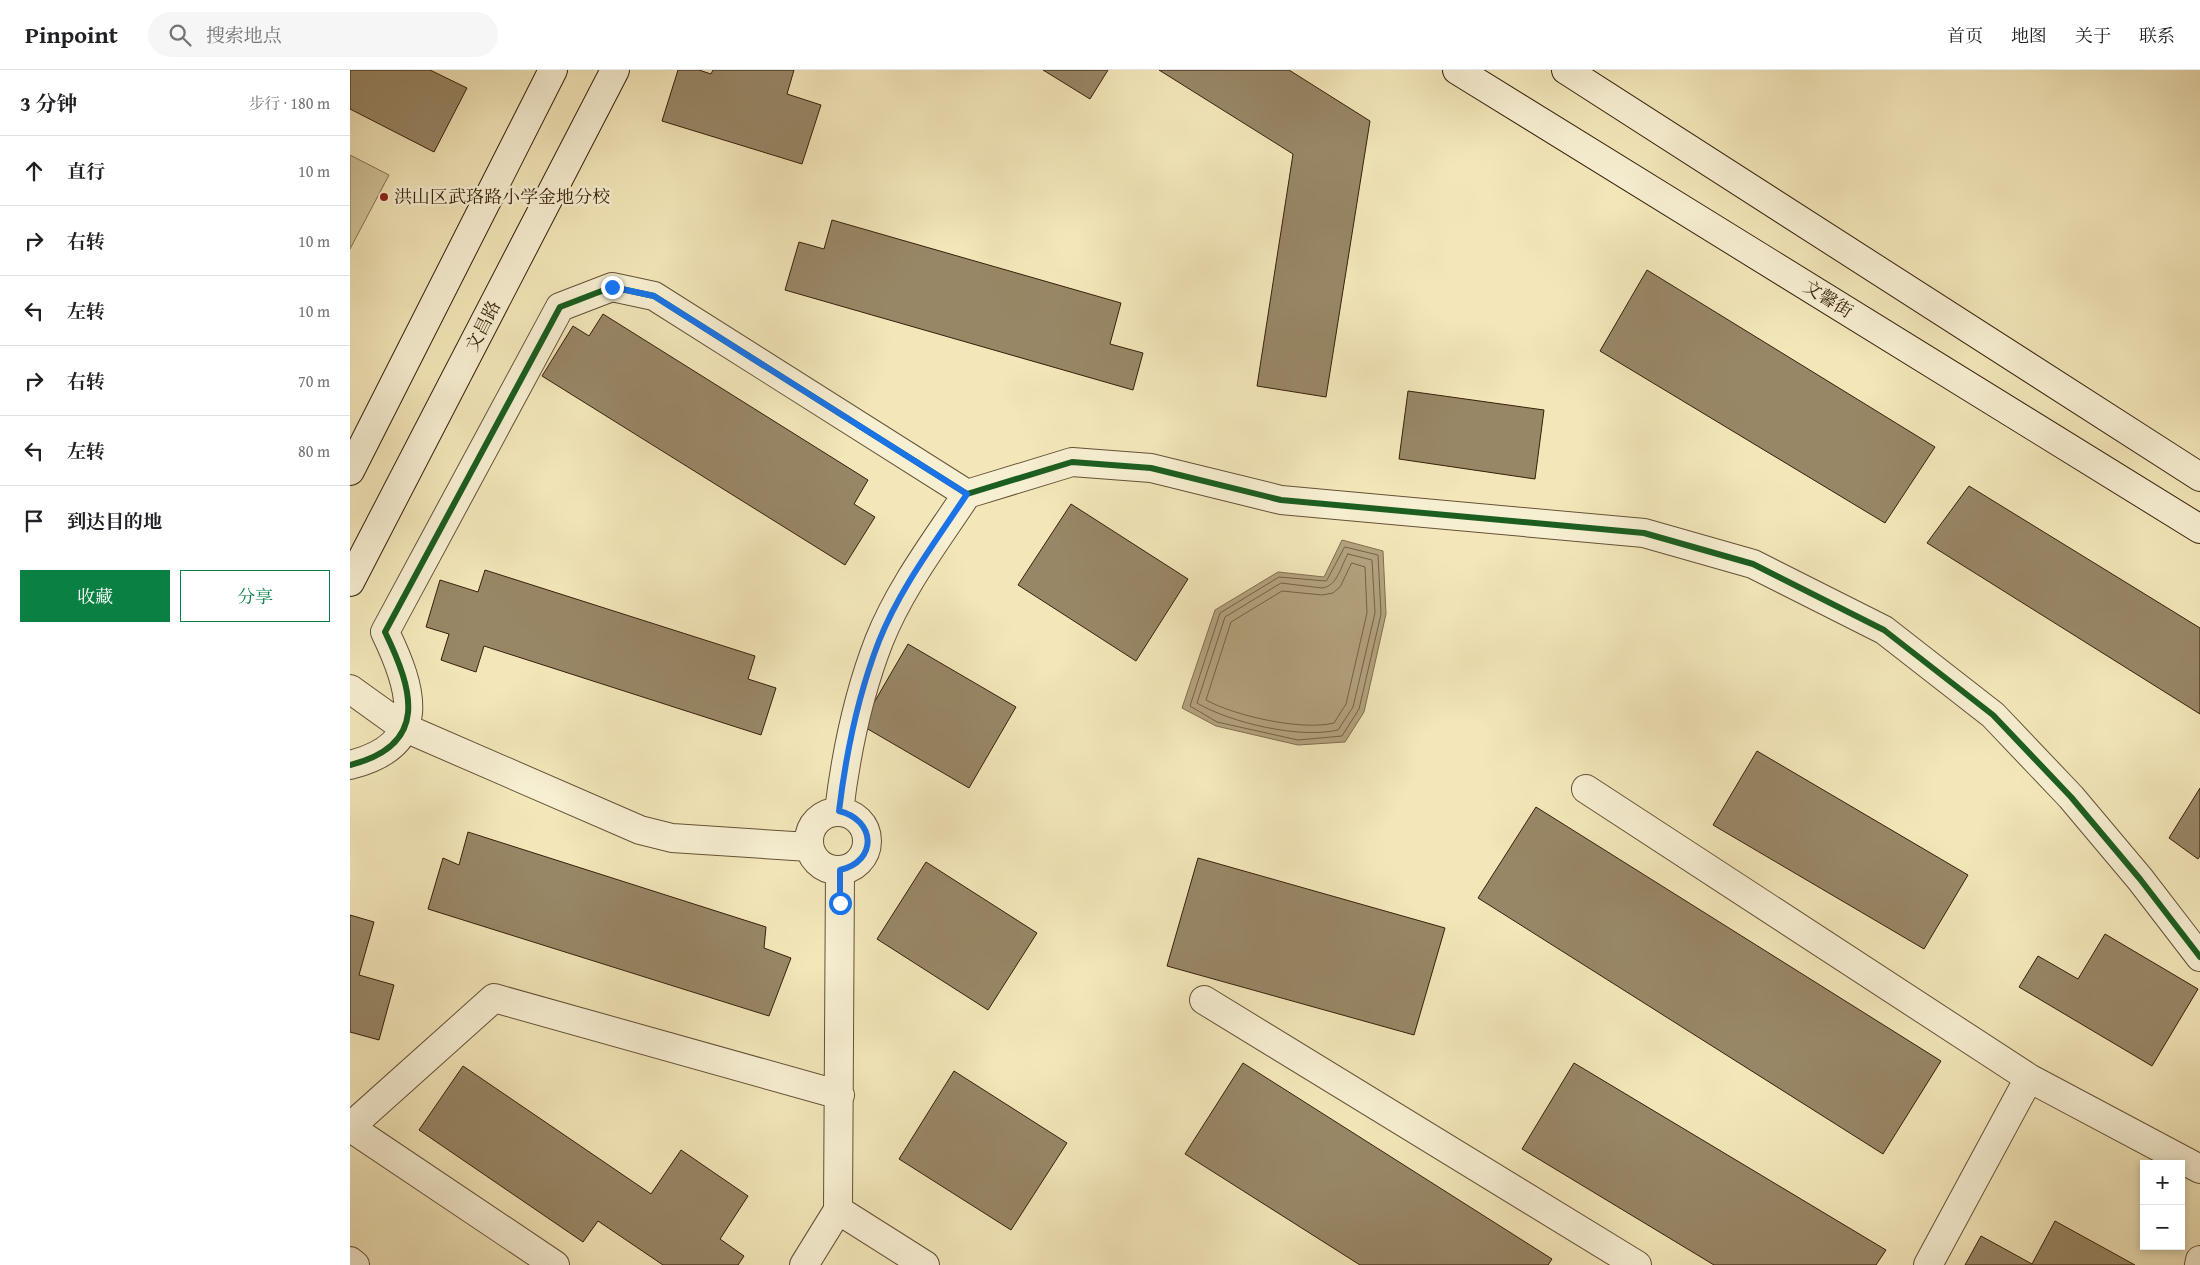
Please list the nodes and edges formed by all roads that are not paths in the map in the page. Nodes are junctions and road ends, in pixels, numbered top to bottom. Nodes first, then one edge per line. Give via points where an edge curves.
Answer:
1 (553, 70) edge
2 (615, 70) edge
3 (1456, 70) edge
4 (1566, 70) edge
5 (350, 471) edge
6 (2200, 477) edge
7 (967, 494) junction
8 (2200, 529) edge
9 (350, 582) edge
10 (350, 689) edge
11 (404, 727) junction
12 (350, 765) edge
13 (1586, 789) dead end
14 (839, 811) junction
15 (809, 847) junction
16 (840, 870) junction
17 (2200, 957) edge
18 (1204, 1000) dead end
19 (2029, 1078) junction
20 (840, 1095) junction
21 (351, 1128) edge
22 (2200, 1169) edge
23 (838, 1210) junction
24 (2200, 1260) edge
25 (350, 1261) edge
26 (355, 1265) edge
27 (555, 1265) edge
28 (804, 1265) edge
29 (925, 1265) edge
30 (1637, 1265) edge
31 (1928, 1265) edge
32 (2199, 1265) edge

1 - 5 street
2 - 9 street, 文昌路
3 - 8 street, 文馨街
4 - 6 street
7 - 11 street via 654,296 612,287 560,307 385,632 407,684 408,717
7 - 14 street via 902,594 880,640 845,763
7 - 17 street via 1072,462 1151,468 1280,500 1644,533 1753,564 1884,630 1993,715 2070,797 2140,879
10 - 11 street
11 - 12 street via 388,750
11 - 15 street via 640,830 672,838
13 - 19 street
14 - 15 street via 830,812 815,823 810,832
14 - 16 street via 857,818 868,835 864,854 850,868
15 - 16 street via 822,865
16 - 20 street
18 - 30 street
19 - 22 street
19 - 31 street
20 - 21 street via 494,998
20 - 23 street
21 - 27 street
23 - 28 street
23 - 29 street
24 - 32 street
25 - 26 street

